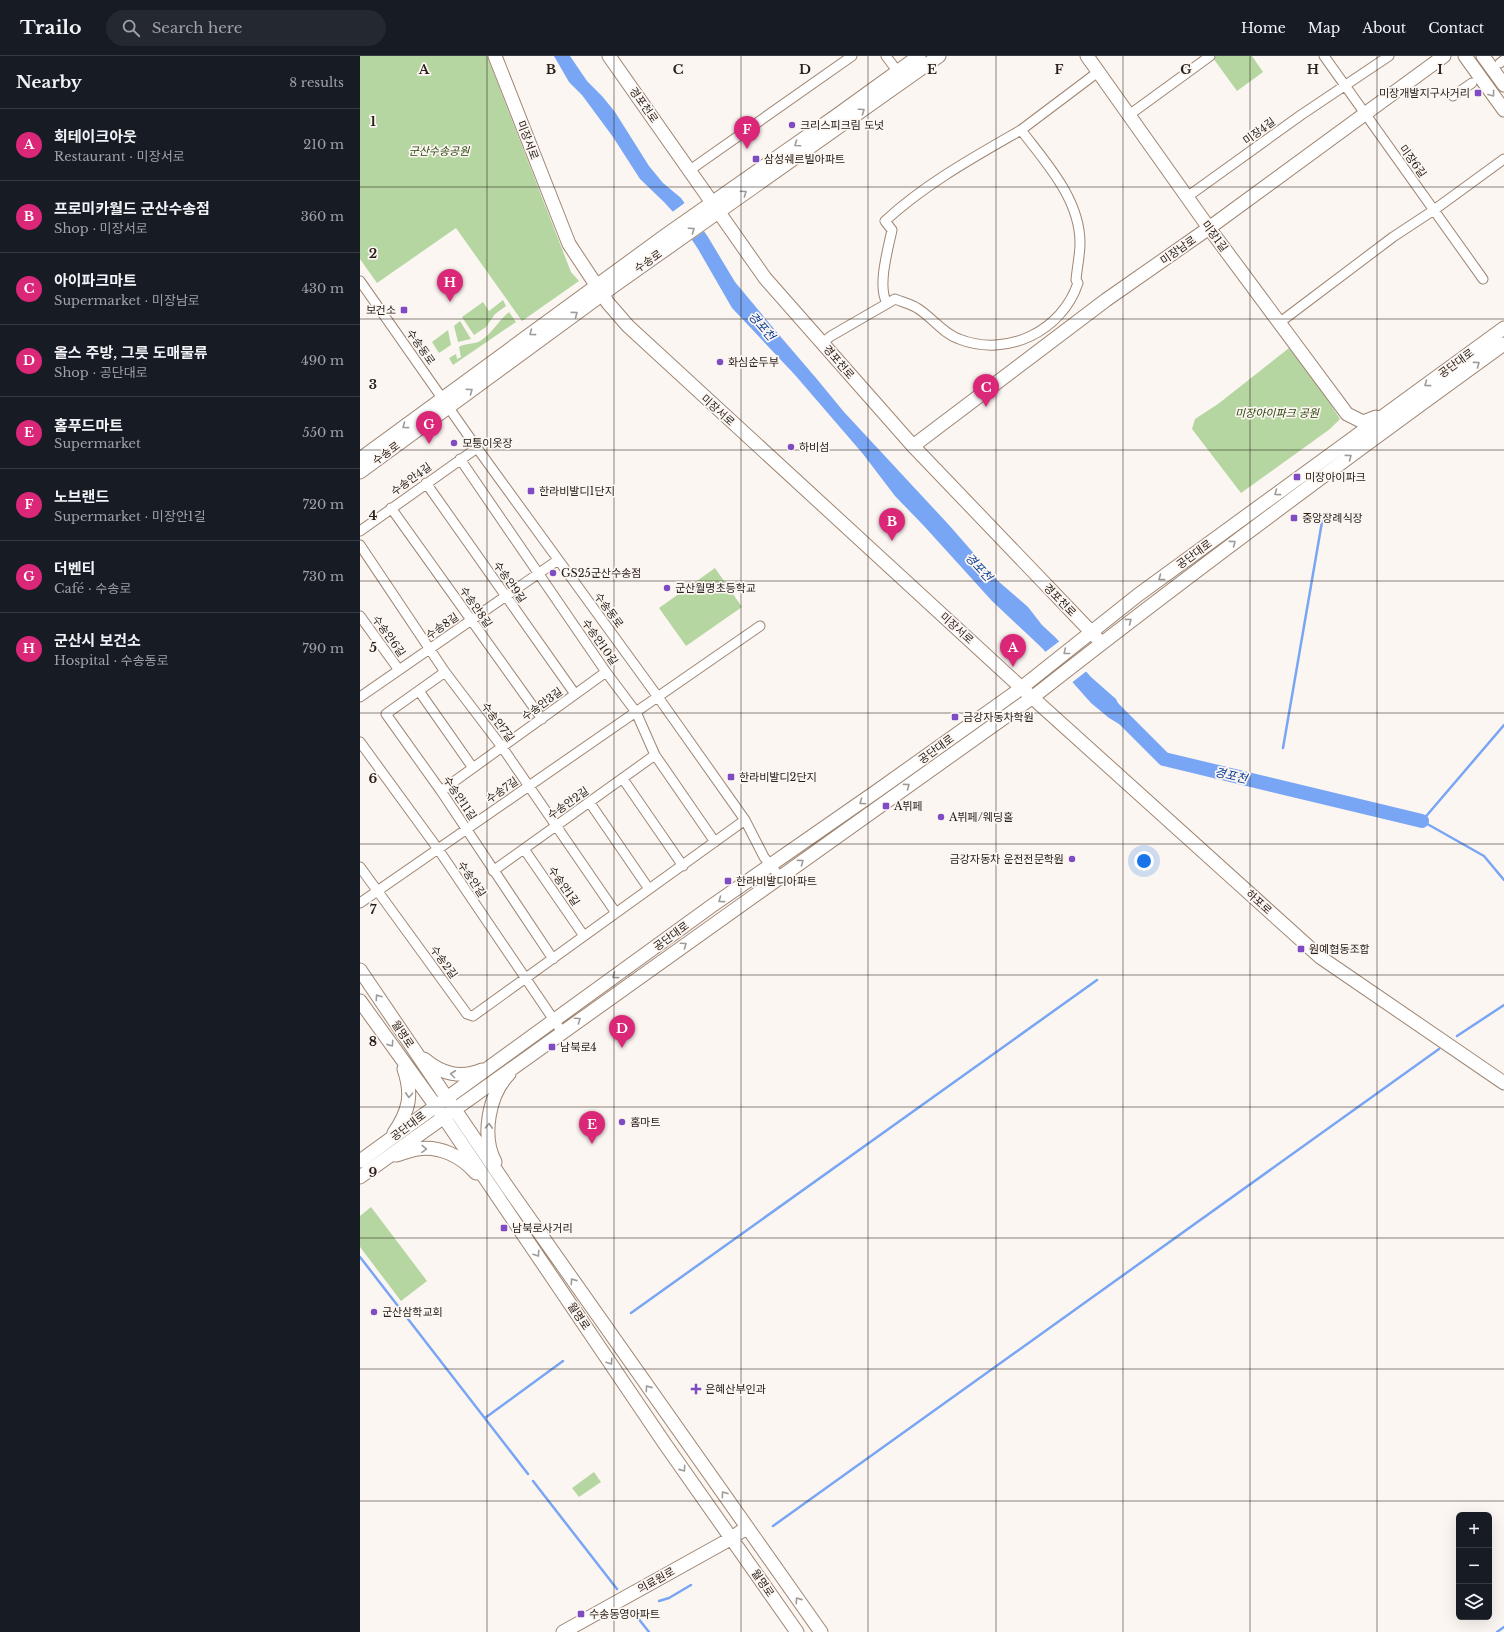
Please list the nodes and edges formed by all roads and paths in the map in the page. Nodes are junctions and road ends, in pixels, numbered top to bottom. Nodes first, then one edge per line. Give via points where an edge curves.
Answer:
1 (495, 56) edge
2 (609, 56) edge
3 (852, 56) edge
4 (886, 56) edge
5 (920, 56) edge
6 (939, 56) edge
7 (1087, 56) edge
8 (1210, 56) edge
9 (1324, 56) edge
10 (1389, 56) edge
11 (1444, 56) edge
12 (1465, 56) edge
13 (1483, 56) edge
14 (898, 72) junction
15 (1099, 73) junction
16 (1472, 83) dead end
17 (1504, 85) edge
18 (1345, 86) junction
19 (1453, 96) dead end
20 (1504, 110) edge
21 (1129, 115) junction
22 (1365, 115) junction
23 (1021, 130) junction
24 (1504, 159) edge
25 (690, 170) junction
26 (1187, 197) junction
27 (712, 209) junction
28 (1434, 210) junction
29 (1209, 228) junction
30 (1483, 279) dead end
31 (360, 281) edge
32 (599, 290) junction
33 (887, 303) junction
34 (1279, 323) junction
35 (1504, 328) edge
36 (822, 343) junction
37 (1504, 344) edge
38 (445, 403) junction
39 (1389, 411) junction
40 (1347, 414) junction
41 (913, 446) junction
42 (477, 448) junction
43 (1331, 454) junction
44 (360, 458) edge
45 (460, 459) junction
46 (360, 472) edge
47 (426, 483) junction
48 (391, 508) junction
49 (360, 531) edge
50 (360, 545) edge
51 (558, 560) junction
52 (538, 573) junction
53 (505, 596) junction
54 (360, 616) edge
55 (471, 620) junction
56 (760, 626) dead end
57 (1091, 632) junction
58 (1100, 644) junction
59 (431, 649) junction
60 (399, 670) junction
61 (445, 672) junction
62 (606, 672) junction
63 (1022, 688) junction
64 (419, 691) junction
65 (361, 693) edge
66 (575, 694) junction
67 (658, 697) junction
68 (1033, 697) junction
69 (636, 712) junction
70 (542, 719) junction
71 (360, 743) edge
72 (502, 747) junction
73 (655, 755) junction
74 (473, 768) junction
75 (623, 779) junction
76 (528, 786) junction
77 (441, 791) junction
78 (590, 803) junction
79 (745, 820) junction
80 (555, 826) junction
81 (466, 829) junction
82 (715, 842) junction
83 (438, 849) junction
84 (524, 849) junction
85 (770, 864) junction
86 (683, 866) junction
87 (360, 867) edge
88 (493, 871) junction
89 (780, 877) junction
90 (649, 889) junction
91 (377, 891) junction
92 (360, 903) edge
93 (616, 913) junction
94 (584, 936) junction
95 (553, 959) junction
96 (360, 970) edge
97 (525, 979) junction
98 (360, 1001) edge
99 (554, 1021) junction
100 (562, 1032) junction
101 (412, 1047) junction
102 (529, 1056) junction
103 (400, 1058) junction
104 (502, 1058) junction
105 (1504, 1083) edge
106 (451, 1103) junction
107 (435, 1106) junction
108 (443, 1116) junction
109 (384, 1152) junction
110 (360, 1161) edge
111 (360, 1177) edge
112 (508, 1188) junction
113 (497, 1196) junction
114 (747, 1527) junction
115 (732, 1538) junction
116 (563, 1632) edge
117 (797, 1632) edge
118 (821, 1632) edge

1 - 32 street, 미장서로 via 568,244
2 - 25 street, 경포천로
3 - 25 street
4 - 14 street
5 - 14 street, 수송로
27 -> 6 street, 수송로
7 - 15 street, 미장1길
8 - 21 street
9 - 18 street, 미장6길
10 - 18 street, 미장4길
11 - 22 street, 미장남로
12 -> 20 street
13 - 17 street
14 -> 27 street, 수송로
15 - 21 street, 미장1길
15 - 23 street
16 - 19 street
18 - 22 street, 미장6길
18 - 26 street, 미장4길
21 - 26 street, 미장1길
22 - 28 street, 미장6길
22 - 29 street, 미장남로
23 - 33 street via 957,167 904,204 885,221 892,230 883,280 883,296
23 - 33 street via 1066,193 1073,205 1079,229 1076,280 1078,283 1063,311 1036,333 1021,341 1002,346 989,346 958,339 944,331 917,308 895,299
24 - 28 street
25 - 27 street, 경포천로
26 - 29 street, 미장1길
27 - 32 street, 수송로
27 - 36 street, 경포천로 via 765,278
28 - 30 street, 미장6길
28 - 34 street via 1393,237
29 - 34 street, 미장1길
29 - 41 street, 미장남로 via 1106,300
31 - 38 street, 수송동로
32 - 38 street, 수송로
32 - 63 street, 미장서로 via 617,314 642,340
33 - 36 street
34 - 40 street, 미장1길
35 -> 39 street, 공단대로
36 - 41 street, 경포천로
58 -> 37 street, 공단대로
38 - 42 street, 수송동로
38 -> 44 street, 수송로
38 - 46 street, 수송로
39 - 40 street via 1363,422
39 - 43 street, 공단대로
40 - 43 street via 1347,436
41 - 57 street, 경포천로
42 - 45 street, 수송안4길
42 - 51 street, 수송동로
43 -> 57 street, 공단대로
45 - 47 street, 수송안4길
45 - 52 street, 수송안10길
47 - 48 street, 수송안4길
47 - 53 street, 수송안9길
48 - 49 street, 수송안4길
48 - 55 street, 수송안8길
50 - 59 street, 수송안7길
51 - 52 street, 수송8길
51 - 67 street, 수송동로
52 - 53 street, 수송8길
52 - 62 street, 수송안10길
53 - 55 street, 수송8길
53 - 66 street, 수송안9길
54 - 60 street, 수송안6길
55 - 59 street, 수송8길
55 - 70 street, 수송안8길
56 - 67 street, 수송7길
57 - 58 street, 경포천로
57 -> 63 street, 공단대로
58 - 68 street, 공단대로
59 - 60 street, 수송8길
59 - 61 street, 수송안7길
60 - 65 street, 수송8길
61 - 64 street, 수송안11길
61 - 72 street, 수송안7길
62 - 66 street, 수송안3길
62 - 69 street, 수송안10길
63 - 68 street, 미장서로
63 -> 85 street, 공단대로
64 - 74 street
64 - 77 street, 수송안11길 via 386,714
66 - 70 street, 수송안3길
67 - 69 street, 수송7길
67 - 79 street, 수송동로
89 -> 68 street, 공단대로
68 - 105 street, 하포로 via 1320,957
69 - 73 street, 수송안10길
69 - 76 street, 수송7길
70 - 72 street, 수송안3길
71 - 83 street, 수송안길
72 - 74 street, 수송안3길
72 - 76 street, 수송안7길
73 - 75 street, 수송안2길
73 - 82 street, 수송안10길
74 - 77 street, 수송안3길
75 - 78 street, 수송안2길
75 - 86 street
76 - 80 street, 수송안7길
76 - 81 street, 수송7길
77 - 81 street, 수송안11길
78 - 80 street, 수송안2길
78 - 90 street
79 - 82 street
79 - 85 street, 수송동로
80 - 84 street, 수송안2길
80 - 93 street, 수송안7길
81 - 83 street, 수송7길
81 - 88 street, 수송안11길
82 - 86 street
83 - 91 street, 수송7길
83 - 97 street, 수송안길
84 - 88 street, 수송안2길
84 - 94 street, 수송안1길
85 - 89 street, 수송동로
85 -> 99 street, 공단대로
86 - 90 street
87 - 91 street, 수송2길
88 - 95 street, 수송안11길
100 -> 89 street, 공단대로
90 - 93 street
91 - 92 street, 수송7길
91 - 97 street, 수송2길 via 467,1014 473,1016
93 - 94 street
94 - 95 street
95 - 97 street
101 -> 96 street, 월명로
97 - 99 street, 수송안길
98 -> 103 street, 월명로
99 - 100 street, 수송안길
99 - 104 street, 공단대로
100 - 102 street, 공단대로
104 -> 101 street via 479,1071 457,1075 432,1066
101 - 106 street, 월명로
102 - 106 street, 공단대로
112 -> 102 street via 492,1156 488,1131 490,1113 493,1098 505,1078
103 - 107 street, 월명로
103 -> 109 street via 408,1081 407,1110
104 - 106 street, 공단대로
106 - 107 street, 공단대로
106 - 108 street, 공단대로
106 - 112 street, 월명로
107 - 108 street, 월명로
107 - 109 street, 공단대로
108 - 109 street, 공단대로
108 - 113 street, 월명로
109 - 110 street, 공단대로
109 - 111 street, 공단대로
109 -> 113 street via 418,1148 442,1150 454,1155 473,1170
114 -> 112 street, 월명로
113 -> 115 street, 월명로
114 - 115 street, 의료원로
118 -> 114 street, 월명로
115 - 116 street, 의료원로
115 - 117 street, 월명로

